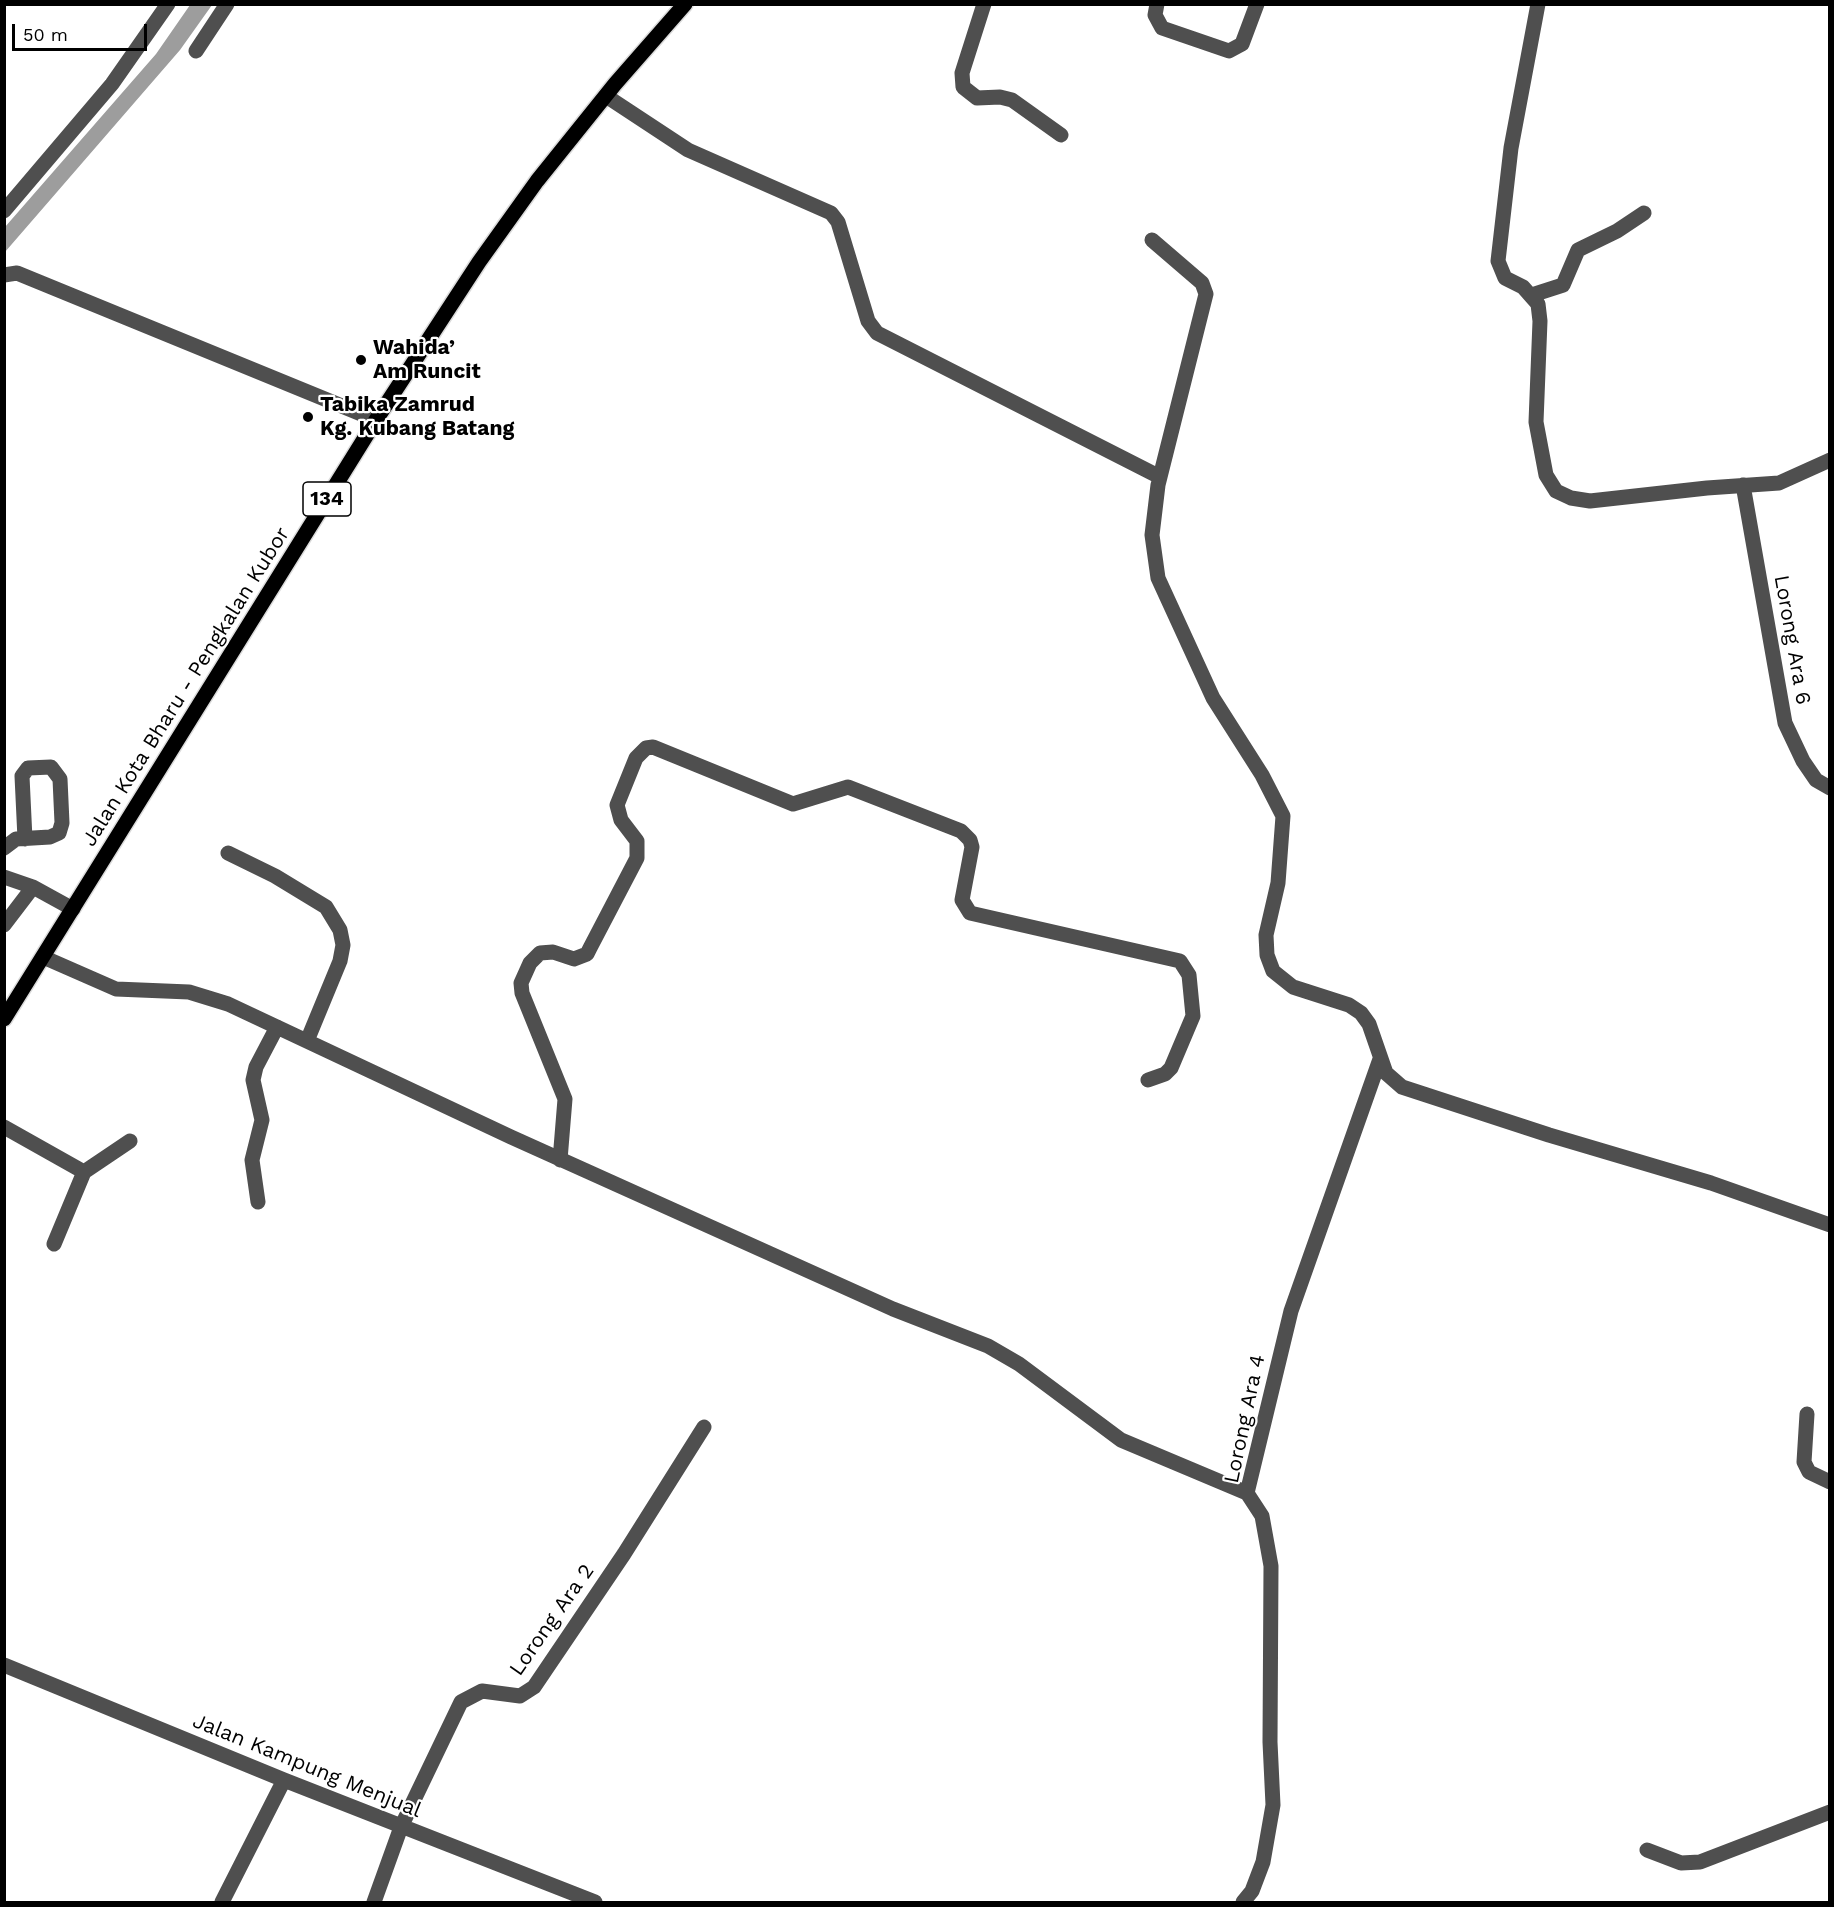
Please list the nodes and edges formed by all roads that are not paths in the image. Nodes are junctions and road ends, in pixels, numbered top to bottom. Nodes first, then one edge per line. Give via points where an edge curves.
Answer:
1 (168, 4) edge
2 (227, 4) edge
3 (685, 4) edge
4 (984, 4) edge
5 (1157, 4) edge
6 (1257, 4) edge
7 (1538, 4) edge
8 (196, 51) dead end
9 (606, 96) junction
10 (1061, 135) dead end
11 (4, 211) edge
12 (1644, 213) dead end
13 (1152, 240) dead end
14 (4, 275) edge
15 (1532, 295) junction
16 (376, 420) junction
17 (1830, 460) edge
18 (1160, 477) junction
19 (1743, 485) junction
20 (1830, 788) edge
21 (25, 839) junction
22 (4, 848) edge
23 (228, 853) dead end
24 (4, 877) edge
25 (33, 887) junction
26 (73, 909) junction
27 (4, 926) edge
28 (43, 957) junction
29 (4, 1019) edge
30 (277, 1027) junction
31 (307, 1041) junction
32 (1380, 1059) junction
33 (1148, 1080) dead end
34 (4, 1127) edge
35 (130, 1141) dead end
36 (560, 1160) junction
37 (84, 1172) junction
38 (258, 1203) dead end
39 (1830, 1225) edge
40 (54, 1244) dead end
41 (1807, 1413) dead end
42 (704, 1427) dead end
43 (1830, 1482) edge
44 (1247, 1493) junction
45 (4, 1665) edge
46 (284, 1780) junction
47 (1830, 1812) edge
48 (401, 1827) junction
49 (1647, 1850) dead end
50 (222, 1902) edge
51 (374, 1902) edge
52 (595, 1902) edge
53 (1243, 1902) edge

1 - 11 street via 112,84
2 - 8 street
3 - 9 main road, Jalan Kota Bharu - Pengkalan Kubor / 134
4 - 10 street via 962,73 963,87 982,99 1012,100
5 - 6 street via 1155,15 1162,28 1229,51 1242,44
7 - 15 street via 1497,247 1505,278
9 - 16 main road, Jalan Kota Bharu - Pengkalan Kubor / 134 via 537,181 479,262
9 - 18 street via 688,150 831,213 838,222 868,321 877,333
12 - 15 street via 1578,250 1563,285
13 - 18 street via 1202,283 1206,294
14 - 16 street via 17,273
15 - 19 street via 1538,304 1540,321 1536,422 1546,476 1556,491 1590,501
16 - 26 main road, Jalan Kota Bharu - Pengkalan Kubor / 134
17 - 19 street via 1779,483
18 - 32 street via 1152,535 1158,578 1213,698 1283,816 1278,883 1266,935 1267,956 1273,970 1293,987 1349,1005 1361,1013
19 - 20 street, Lorong Ara 6 via 1785,723 1816,780
21 - 21 street via 22,776 28,768 51,767 60,779 62,828 55,836
21 - 22 street via 11,841
23 - 31 street via 326,908 340,930 340,961
24 - 25 street
25 - 26 street
25 - 27 street
26 - 28 main road, Jalan Kota Bharu - Pengkalan Kubor / 134
28 - 29 main road, Jalan Kota Bharu - Pengkalan Kubor / 134
28 - 30 street via 116,988 189,993 228,1004
30 - 31 street
30 - 38 street via 258,1060 253,1080 262,1120 252,1160
31 - 36 street
32 - 39 street via 1386,1072 1402,1087 1711,1183
32 - 44 street, Lorong Ara 4 via 1291,1311
33 - 36 street via 1171,1068 1193,1016 1189,975 1180,960 969,913 962,900 972,847 961,831 848,787 793,804 653,747 636,758 617,806 621,820 638,841 639,852 590,948 574,959 553,952 540,953 530,963 521,983 565,1099
34 - 37 street
35 - 37 street
36 - 44 street via 893,1309 988,1346 1019,1364 1121,1440
37 - 40 street
41 - 43 street via 1804,1462 1809,1472
42 - 48 street, Lorong Ara 2 via 534,1687 520,1696 482,1691 461,1702
44 - 53 street, Lorong Ara 4 via 1262,1516 1271,1566 1272,1805 1263,1862 1252,1891
45 - 46 street, Jalan Kampung Menjual
46 - 48 street, Jalan Kampung Menjual
46 - 50 street
47 - 49 street via 1700,1862 1681,1863
48 - 51 street, Lorong Ara 2
48 - 52 street, Jalan Kampung Menjual

